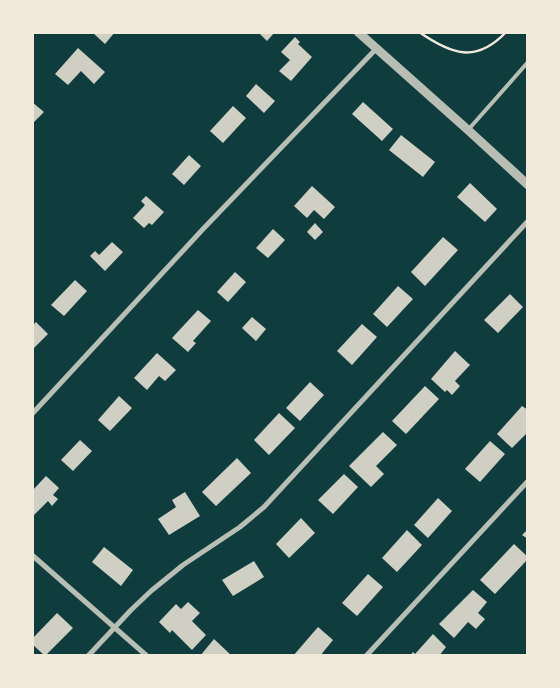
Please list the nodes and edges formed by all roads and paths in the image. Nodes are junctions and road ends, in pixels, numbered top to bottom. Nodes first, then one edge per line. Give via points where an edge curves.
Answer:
1 (358, 32) edge
2 (419, 32) edge
3 (506, 32) edge
4 (376, 48) junction
5 (528, 62) edge
6 (468, 130) junction
7 (528, 185) edge
8 (528, 221) edge
9 (32, 414) edge
10 (528, 481) edge
11 (32, 555) edge
12 (115, 627) junction
13 (88, 656) edge
14 (147, 656) edge
15 (366, 656) edge

1 - 4 street
2 - 3 path via 456,53 488,47
4 - 6 street
4 - 9 street
5 - 6 lane
6 - 7 street
8 - 12 street via 264,507 183,565
10 - 15 street
11 - 12 street
12 - 13 street
12 - 14 street

